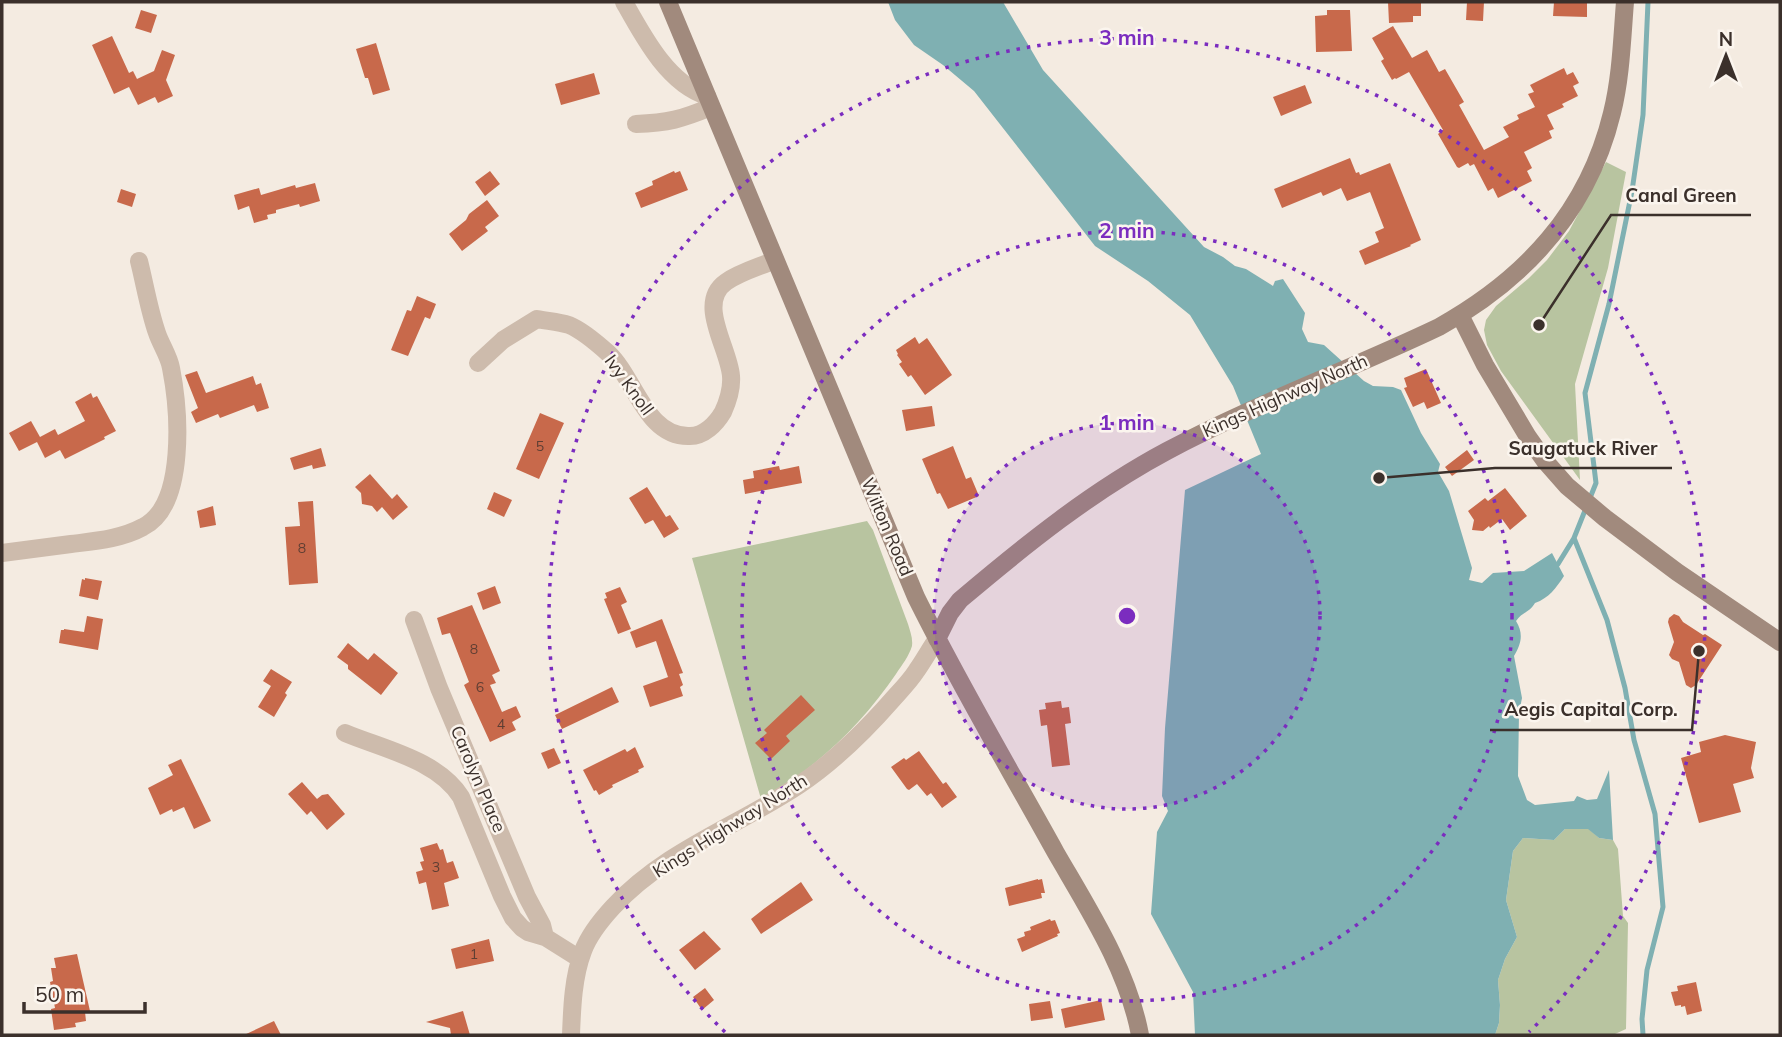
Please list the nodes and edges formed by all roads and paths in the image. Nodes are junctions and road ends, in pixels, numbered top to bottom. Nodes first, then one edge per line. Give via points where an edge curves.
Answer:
1 (624, 2) edge
2 (668, 2) edge
3 (1625, 2) edge
4 (709, 101) junction
5 (636, 124) dead end
6 (775, 260) junction
7 (139, 261) dead end
8 (1460, 315) junction
9 (478, 363) dead end
10 (2, 553) edge
11 (414, 620) dead end
12 (937, 639) junction
13 (1780, 642) edge
14 (345, 733) dead end
15 (545, 937) junction
16 (580, 960) junction
17 (571, 1035) edge
18 (1140, 1035) edge

1 - 4 street via 658,57 682,84
2 - 4 main road, Wilton Road
3 - 8 main road, Kings Highway North via 1612,112 1584,185 1533,258
4 - 5 street via 683,119
4 - 6 main road, Wilton Road
6 - 9 street, Ivy Knoll via 726,281 714,295 731,389 716,422 696,436 671,433 658,424 646,412 621,367 569,325 537,319
6 - 12 main road, Wilton Road via 906,576
7 - 10 street via 173,382 176,449 167,502 149,524 129,533
8 - 12 main road, Kings Highway North via 1235,417 1135,469 1039,535 960,600
8 - 13 main road via 1528,437 1570,489 1699,588
11 - 15 street, Carolyn Place
12 - 16 street, Kings Highway North via 916,673 848,747 792,790 697,842 650,874 601,921
12 - 18 main road, Wilton Road via 1112,954
14 - 15 street via 427,766 450,783 461,797 513,918 528,932
15 - 16 street
16 - 17 street, Kings Highway North

